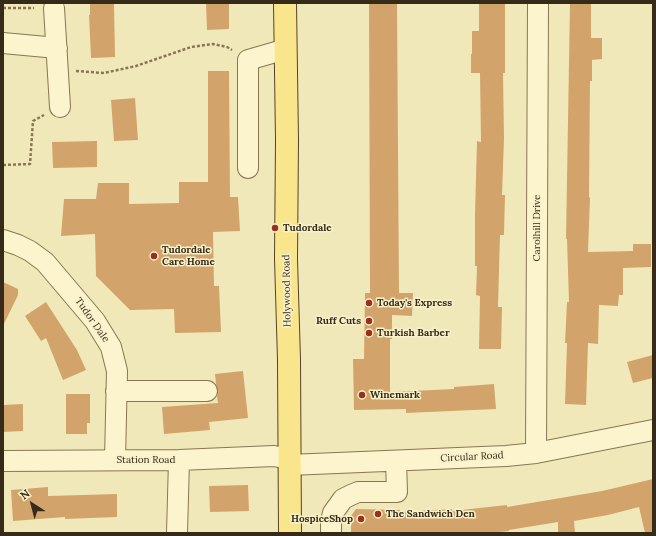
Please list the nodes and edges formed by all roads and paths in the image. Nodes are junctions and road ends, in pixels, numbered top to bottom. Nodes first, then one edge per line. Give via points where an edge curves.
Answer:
1 (285, 3) edge
2 (538, 3) edge
3 (3, 8) edge
4 (54, 8) joint
5 (3, 43) edge
6 (57, 48) junction
7 (286, 49) junction
8 (248, 60) junction
9 (58, 70) junction
10 (60, 107) joint
11 (3, 165) edge
12 (248, 168) dead end
13 (3, 240) edge
14 (116, 391) junction
15 (207, 391) dead end
16 (653, 430) edge
17 (536, 453) junction
18 (115, 460) junction
19 (179, 460) junction
20 (396, 461) junction
21 (3, 462) edge
22 (289, 462) junction
23 (178, 533) edge
24 (290, 533) edge
25 (331, 533) edge

1 - 7 main road, Holywood Road
2 - 17 street, Carolhill Drive
3 - 4 path
4 - 6 street
5 - 6 street
6 - 9 street
7 - 8 street
7 - 22 main road, Holywood Road
8 - 9 path via 227,47 213,44 191,47 136,66 104,73
8 - 12 street
9 - 10 street
10 - 11 path via 33,121 30,164
13 - 14 street, Tudor Dale via 30,251 45,262 96,321 111,347 117,371
14 - 15 street
14 - 18 street, Tudor Dale
16 - 17 street, Circular Road
17 - 20 street, Circular Road
18 - 19 street, Station Road
18 - 21 street, Station Road
19 - 22 street, Station Road via 274,456
19 - 23 street
20 - 22 street, Circular Road
20 - 25 street via 397,492 350,494 333,513
22 - 24 main road, Holywood Road

